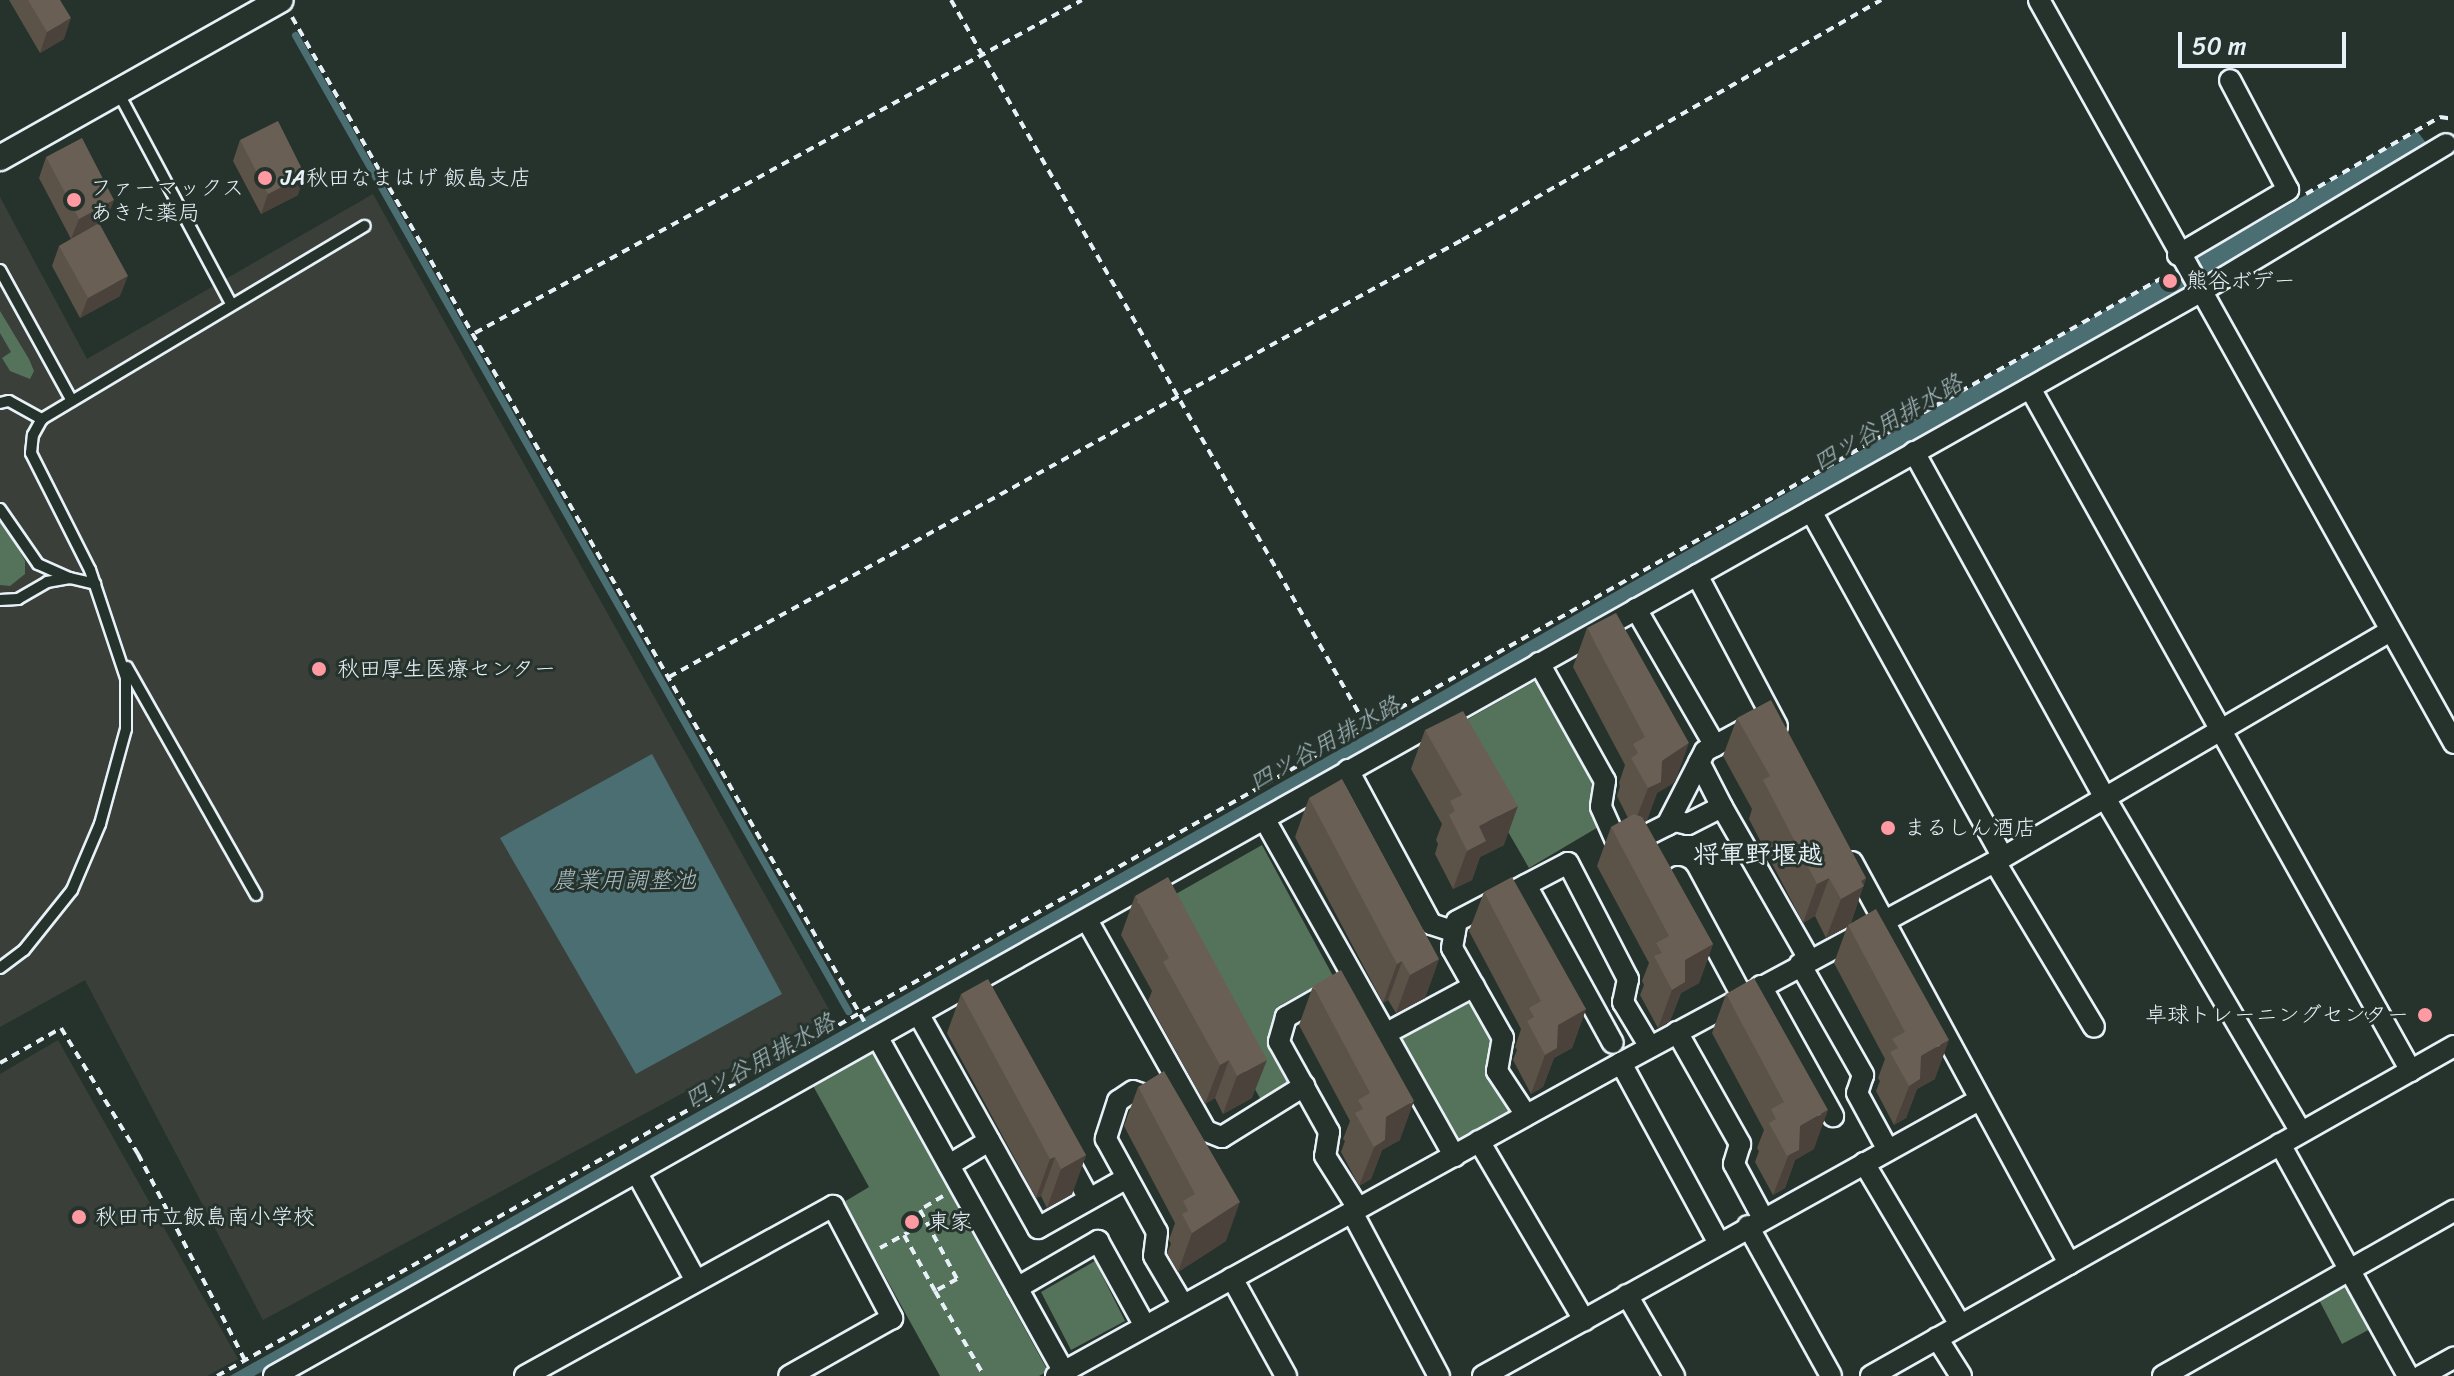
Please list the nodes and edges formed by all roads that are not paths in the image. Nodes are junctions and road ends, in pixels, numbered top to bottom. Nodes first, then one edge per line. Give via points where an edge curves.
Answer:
1 (2039, 0) edge
2 (285, 7) edge
3 (2230, 80) dead end
4 (118, 92) junction
5 (2446, 144) dead end
6 (0, 158) edge
7 (365, 226) dead end
8 (2181, 260) junction
9 (0, 270) edge
10 (2199, 289) junction
11 (231, 304) junction
12 (2030, 388) junction
13 (72, 401) junction
14 (0, 403) edge
15 (42, 419) junction
16 (1914, 452) junction
17 (0, 509) edge
18 (1811, 511) junction
19 (1697, 575) junction
20 (70, 578) junction
21 (95, 584) junction
22 (0, 600) edge
23 (1636, 609) junction
24 (2389, 632) junction
25 (115, 644) junction
26 (1539, 663) junction
27 (1771, 716) junction
28 (2220, 727) junction
29 (1786, 743) edge
30 (2454, 743) edge
31 (1715, 746) junction
32 (1699, 762) junction
33 (1348, 770) junction
34 (2105, 798) junction
35 (1722, 807) junction
36 (1265, 820) junction
37 (1667, 825) junction
38 (1839, 838) edge
39 (1999, 859) junction
40 (1678, 877) edge
41 (1526, 885) junction
42 (256, 895) dead end
43 (1087, 920) junction
44 (1884, 920) junction
45 (1455, 932) junction
46 (1804, 962) junction
47 (0, 968) edge
48 (1354, 979) junction
49 (1474, 986) junction
50 (1761, 986) junction
51 (1742, 996) junction
52 (919, 1015) junction
53 (2094, 1027) dead end
54 (1677, 1032) junction
55 (1385, 1034) junction
56 (878, 1038) junction
57 (1613, 1043) dead end
58 (2454, 1046) edge
59 (1650, 1047) junction
60 (1621, 1063) junction
61 (2411, 1071) junction
62 (1304, 1086) junction
63 (1979, 1100) junction
64 (1194, 1110) junction
65 (1526, 1115) junction
66 (1833, 1116) dead end
67 (1052, 1132) edge
68 (2301, 1132) junction
69 (989, 1141) junction
70 (1479, 1141) junction
71 (2280, 1144) junction
72 (1888, 1150) junction
73 (1454, 1156) junction
74 (1864, 1163) junction
75 (949, 1165) junction
76 (638, 1175) junction
77 (1127, 1178) junction
78 (1089, 1199) junction
79 (1355, 1210) junction
80 (2454, 1211) edge
81 (1756, 1222) junction
82 (1718, 1242) junction
83 (2069, 1264) junction
84 (2350, 1273) junction
85 (1232, 1278) junction
86 (695, 1279) junction
87 (1017, 1288) junction
88 (1627, 1295) junction
89 (1183, 1305) junction
90 (1584, 1320) junction
91 (1960, 1325) junction
92 (1145, 1326) junction
93 (1937, 1338) junction
94 (2454, 1358) edge
95 (1516, 1368) edge
96 (2190, 1370) edge
97 (1062, 1375) edge
98 (274, 1376) edge
99 (525, 1376) edge
100 (789, 1376) edge
101 (1286, 1376) edge
102 (1439, 1376) edge
103 (1483, 1376) edge
104 (1674, 1376) edge
105 (1831, 1376) edge
106 (1871, 1376) edge
107 (1961, 1376) edge
108 (2163, 1376) edge
109 (2408, 1376) edge
110 (2421, 1376) edge

1 - 8 street
2 - 4 street
3 - 8 street via 2288,190
4 - 6 street
4 - 11 lane
5 - 10 street
7 - 11 lane
8 - 10 street
9 - 13 lane
10 - 12 street
10 - 24 street
11 - 13 lane
12 - 16 street
12 - 28 street
13 - 15 lane
14 - 15 lane via 9,401
15 - 21 lane via 31,453
16 - 18 street
16 - 34 street
17 - 20 lane via 38,564
18 - 19 street
18 - 39 street
19 - 23 street
19 - 27 street
20 - 21 lane
20 - 22 lane via 47,582 18,599
21 - 25 lane
23 - 26 street
23 - 31 street
24 - 28 street
24 - 30 street
25 - 42 lane
25 - 47 lane via 126,678 126,729 100,824 72,890 24,950
26 - 33 street
26 - 37 street via 1605,781 1601,807 1615,838 1631,843
27 - 29 street
27 - 31 street
28 - 34 street
28 - 61 street
31 - 32 street
32 - 35 street
32 - 37 street
33 - 36 street
33 - 45 street via 1431,924
34 - 39 street
34 - 68 street
35 - 37 street via 1688,824
35 - 46 street
36 - 43 street
36 - 48 street
38 - 44 street
39 - 44 street
39 - 53 street
40 - 51 street
41 - 45 street via 1457,921
41 - 57 street
41 - 59 street via 1568,863 1628,979 1623,1002
43 - 52 street via 974,993
43 - 64 street
44 - 46 street
44 - 63 street
45 - 49 street via 1452,948
46 - 50 street
46 - 72 street via 1863,1075 1857,1093
48 - 55 street
48 - 62 street via 1286,1017 1279,1042
49 - 55 street
49 - 65 street via 1503,1038 1497,1071
50 - 51 street
50 - 66 street
51 - 54 street
52 - 56 street
52 - 69 street
54 - 59 street
54 - 81 street via 1740,1144 1734,1164
55 - 73 street
56 - 75 street
56 - 76 street
58 - 61 street
59 - 60 street
60 - 65 street
60 - 82 street
61 - 68 street
62 - 64 street via 1222,1137 1206,1131
62 - 79 street via 1329,1132 1325,1156
63 - 72 street
63 - 83 street
64 - 77 street via 1133,1091 1118,1101 1106,1139
65 - 70 street
67 - 78 street
68 - 71 street
69 - 75 street
69 - 78 street via 1038,1228
70 - 73 street
70 - 90 street
71 - 83 street
71 - 84 street
72 - 74 street
73 - 79 street
74 - 81 street
74 - 91 street
75 - 87 street
76 - 86 street
76 - 98 street
77 - 78 street
77 - 89 street via 1157,1232 1154,1256
79 - 85 street
79 - 102 street
80 - 84 street
81 - 82 street
81 - 105 street
82 - 88 street
83 - 91 street
84 - 96 street
84 - 109 street
85 - 89 street
85 - 101 street
86 - 99 street
86 - 100 street via 833,1206 892,1318
87 - 92 street via 1098,1241
87 - 97 street
88 - 90 street
88 - 104 street
89 - 92 street
90 - 95 street
91 - 93 street
92 - 97 street
93 - 106 street
93 - 107 street
94 - 110 street
95 - 103 street
96 - 108 street

